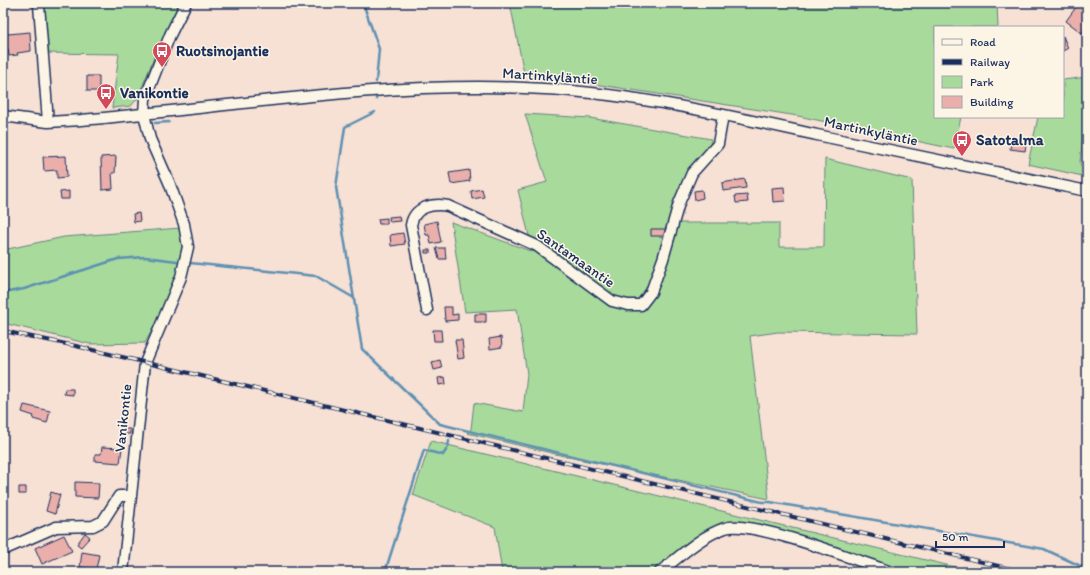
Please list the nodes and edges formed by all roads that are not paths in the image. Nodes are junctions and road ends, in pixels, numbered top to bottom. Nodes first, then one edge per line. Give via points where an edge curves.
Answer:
1 (186, 3) edge
2 (39, 5) dead end
3 (144, 114) junction
4 (723, 115) junction
5 (3, 116) edge
6 (48, 122) junction
7 (1087, 191) edge
8 (427, 310) dead end
9 (130, 496) junction
10 (3, 550) edge
11 (123, 572) edge
12 (660, 572) edge
13 (891, 572) edge

1 - 3 street via 150,84
2 - 6 street
3 - 4 street, Martinkyläntie via 331,93 465,87 526,88 603,94
3 - 6 street, Martinkyläntie
3 - 9 street, Vanikontie via 150,139 184,224 188,247 181,277 145,363
4 - 7 street, Martinkyläntie
4 - 8 street, Santamaantie via 718,144 692,173 679,203 651,292 641,305 628,306 612,301 537,246 448,206 436,204 419,211 412,218 411,225
5 - 6 street, Martinkyläntie
9 - 10 street via 118,496 103,521 93,526 56,527
9 - 11 street, Vanikontie
12 - 13 street via 690,547 727,527 756,530 819,547

